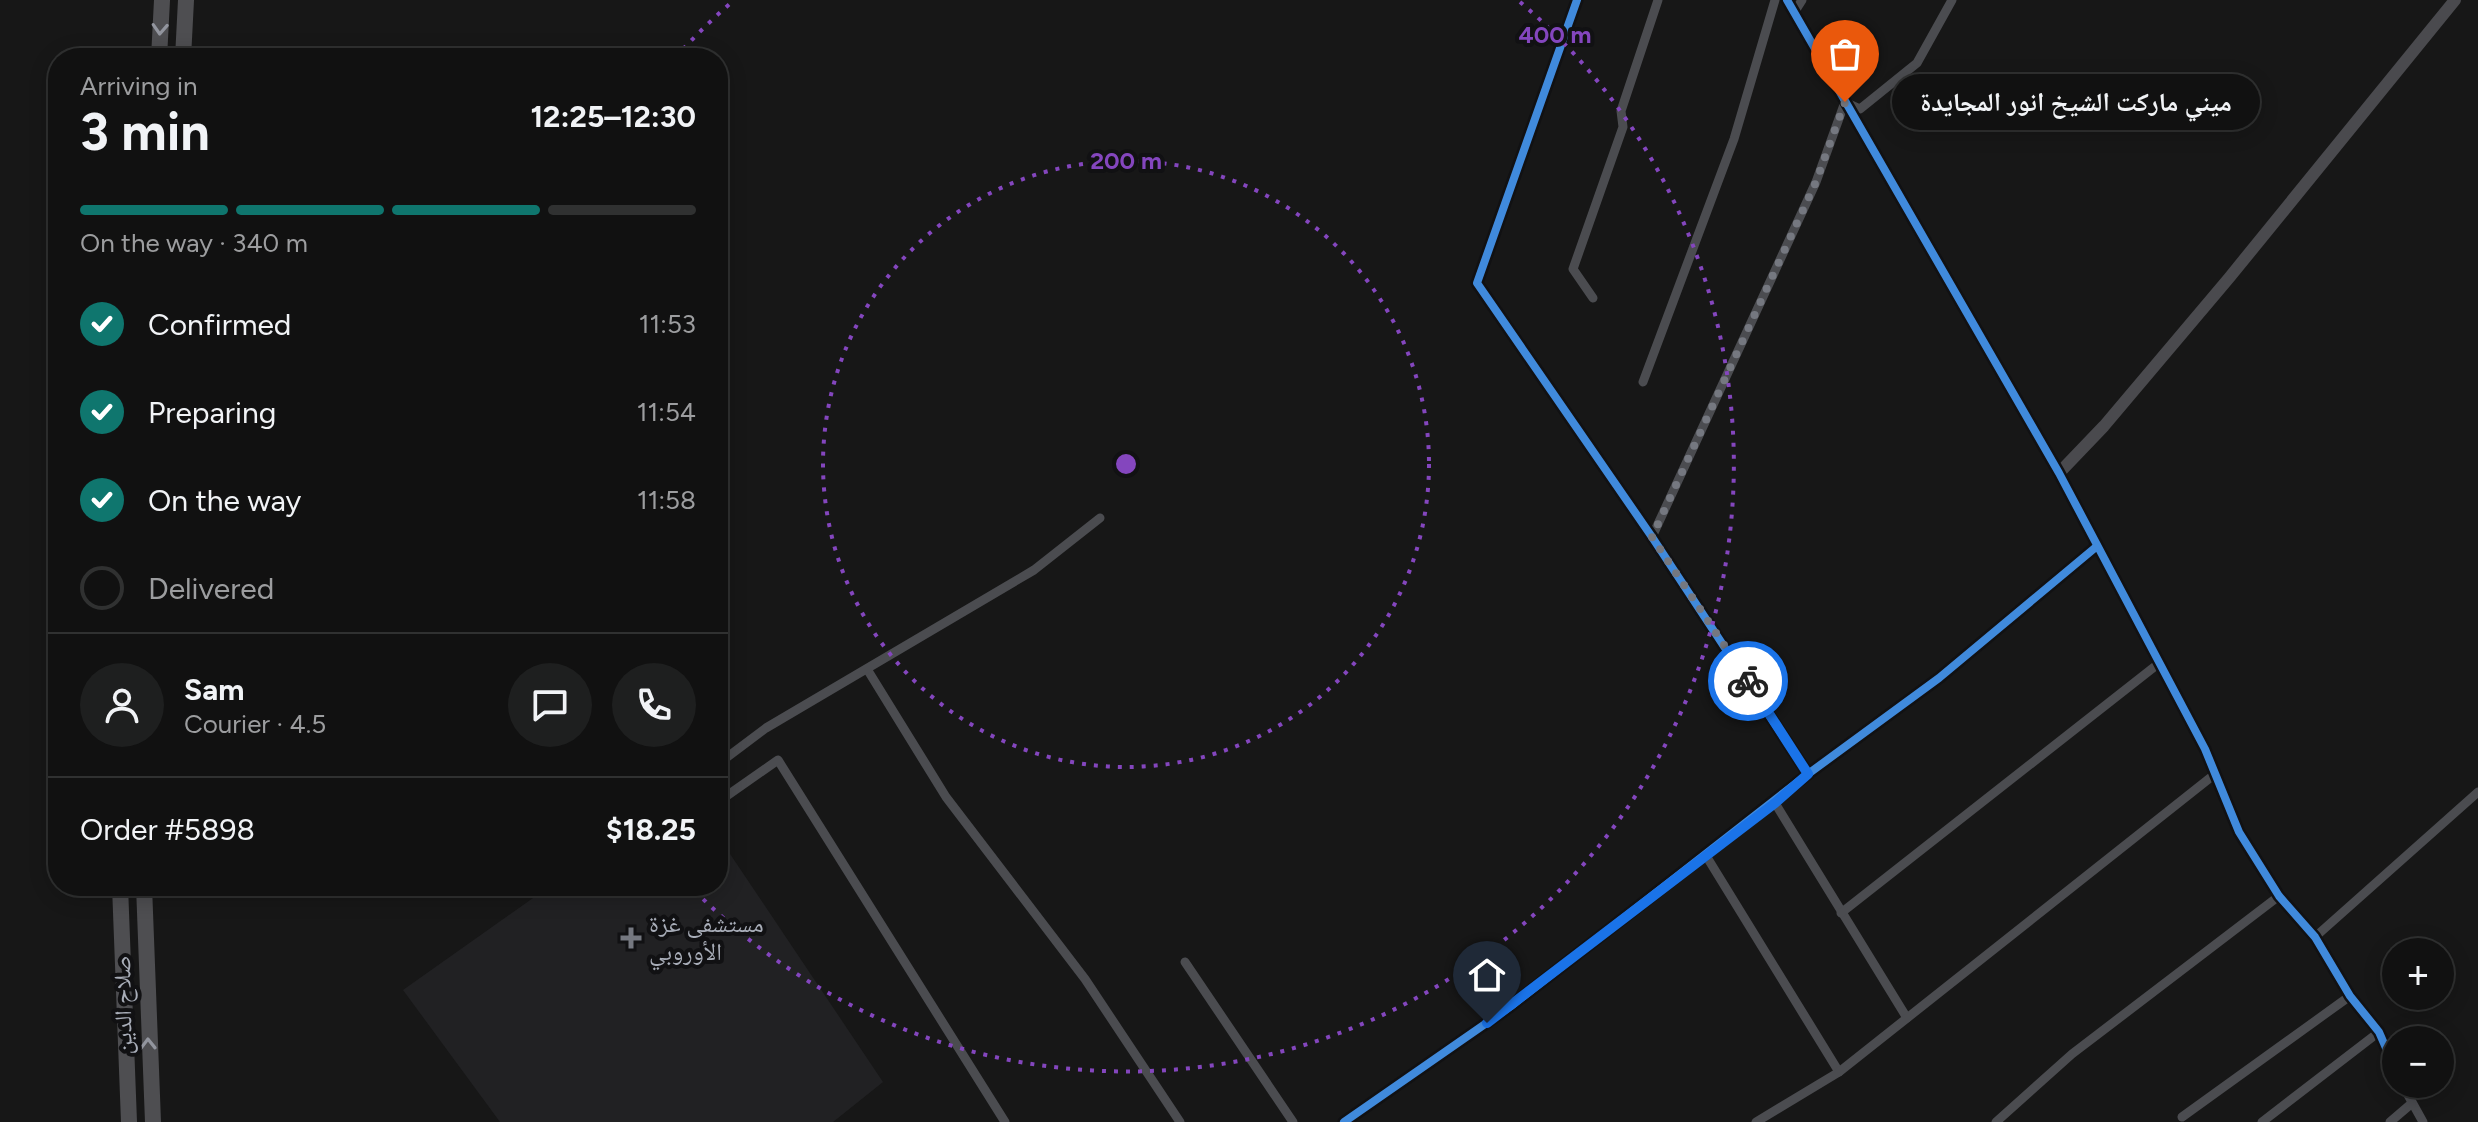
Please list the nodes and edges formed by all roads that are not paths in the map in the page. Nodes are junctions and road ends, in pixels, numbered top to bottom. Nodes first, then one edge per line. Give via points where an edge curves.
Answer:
1 (162, 0) edge
2 (186, 0) edge
3 (1577, 0) edge
4 (1658, 0) edge
5 (1775, 0) edge
6 (1787, 0) edge
7 (1802, 0) edge
8 (1952, 0) edge
9 (2455, 0) edge
10 (1795, 11) junction
11 (160, 48) edge
12 (184, 48) edge
13 (1845, 102) junction
14 (1593, 298) dead end
15 (1643, 382) dead end
16 (2059, 473) junction
17 (1100, 518) dead end
18 (1652, 537) junction
19 (2096, 547) junction
20 (2158, 664) junction
21 (867, 669) junction
22 (728, 756) edge
23 (1808, 774) junction
24 (2215, 774) junction
25 (2478, 792) edge
26 (728, 795) edge
27 (1775, 803) junction
28 (1705, 854) junction
29 (120, 896) edge
30 (144, 896) edge
31 (2279, 896) junction
32 (1841, 913) junction
33 (2315, 937) junction
34 (1185, 962) dead end
35 (2350, 996) junction
36 (1907, 1018) junction
37 (2379, 1032) junction
38 (2382, 1039) edge
39 (1839, 1072) junction
40 (2408, 1098) edge
41 (2411, 1104) junction
42 (2182, 1117) dead end
43 (129, 1122) edge
44 (153, 1122) edge
45 (1005, 1122) edge
46 (1180, 1122) edge
47 (1293, 1122) edge
48 (1344, 1122) edge
49 (1756, 1122) edge
50 (1996, 1122) edge
51 (2262, 1122) edge
52 (2390, 1122) edge
53 (2423, 1122) edge

1 -> 11 highway
2 - 12 highway
3 - 18 street via 1477,283
4 - 14 street via 1621,111 1623,127 1573,269
5 - 15 street via 1735,135
6 - 10 street
7 - 10 street
8 - 13 street via 1907,75 1860,109
9 - 16 street via 2219,289
10 - 13 street
13 - 16 street
13 - 18 street via 1816,182
16 - 19 street
17 - 21 street via 1034,570
18 - 23 street
19 - 20 street
19 - 23 street via 1939,678
20 - 24 street
20 - 32 street
21 - 22 street
21 - 46 street via 946,797 1085,979
23 - 27 street
24 - 31 street via 2239,832
24 - 36 street
25 - 33 street
26 - 45 street via 778,760
27 - 28 street
27 - 32 street
28 - 39 street
28 - 48 street via 1511,1006
29 - 43 highway, صلاح الدين
44 -> 30 highway, صلاح الدين
31 - 33 street
31 - 50 street via 2072,1054
32 - 36 street
33 - 35 street
34 - 47 street
35 - 37 street
35 - 42 street
36 - 39 street
37 - 38 street
37 - 51 street
39 - 49 street
40 - 41 street
41 - 52 street
41 - 53 street

